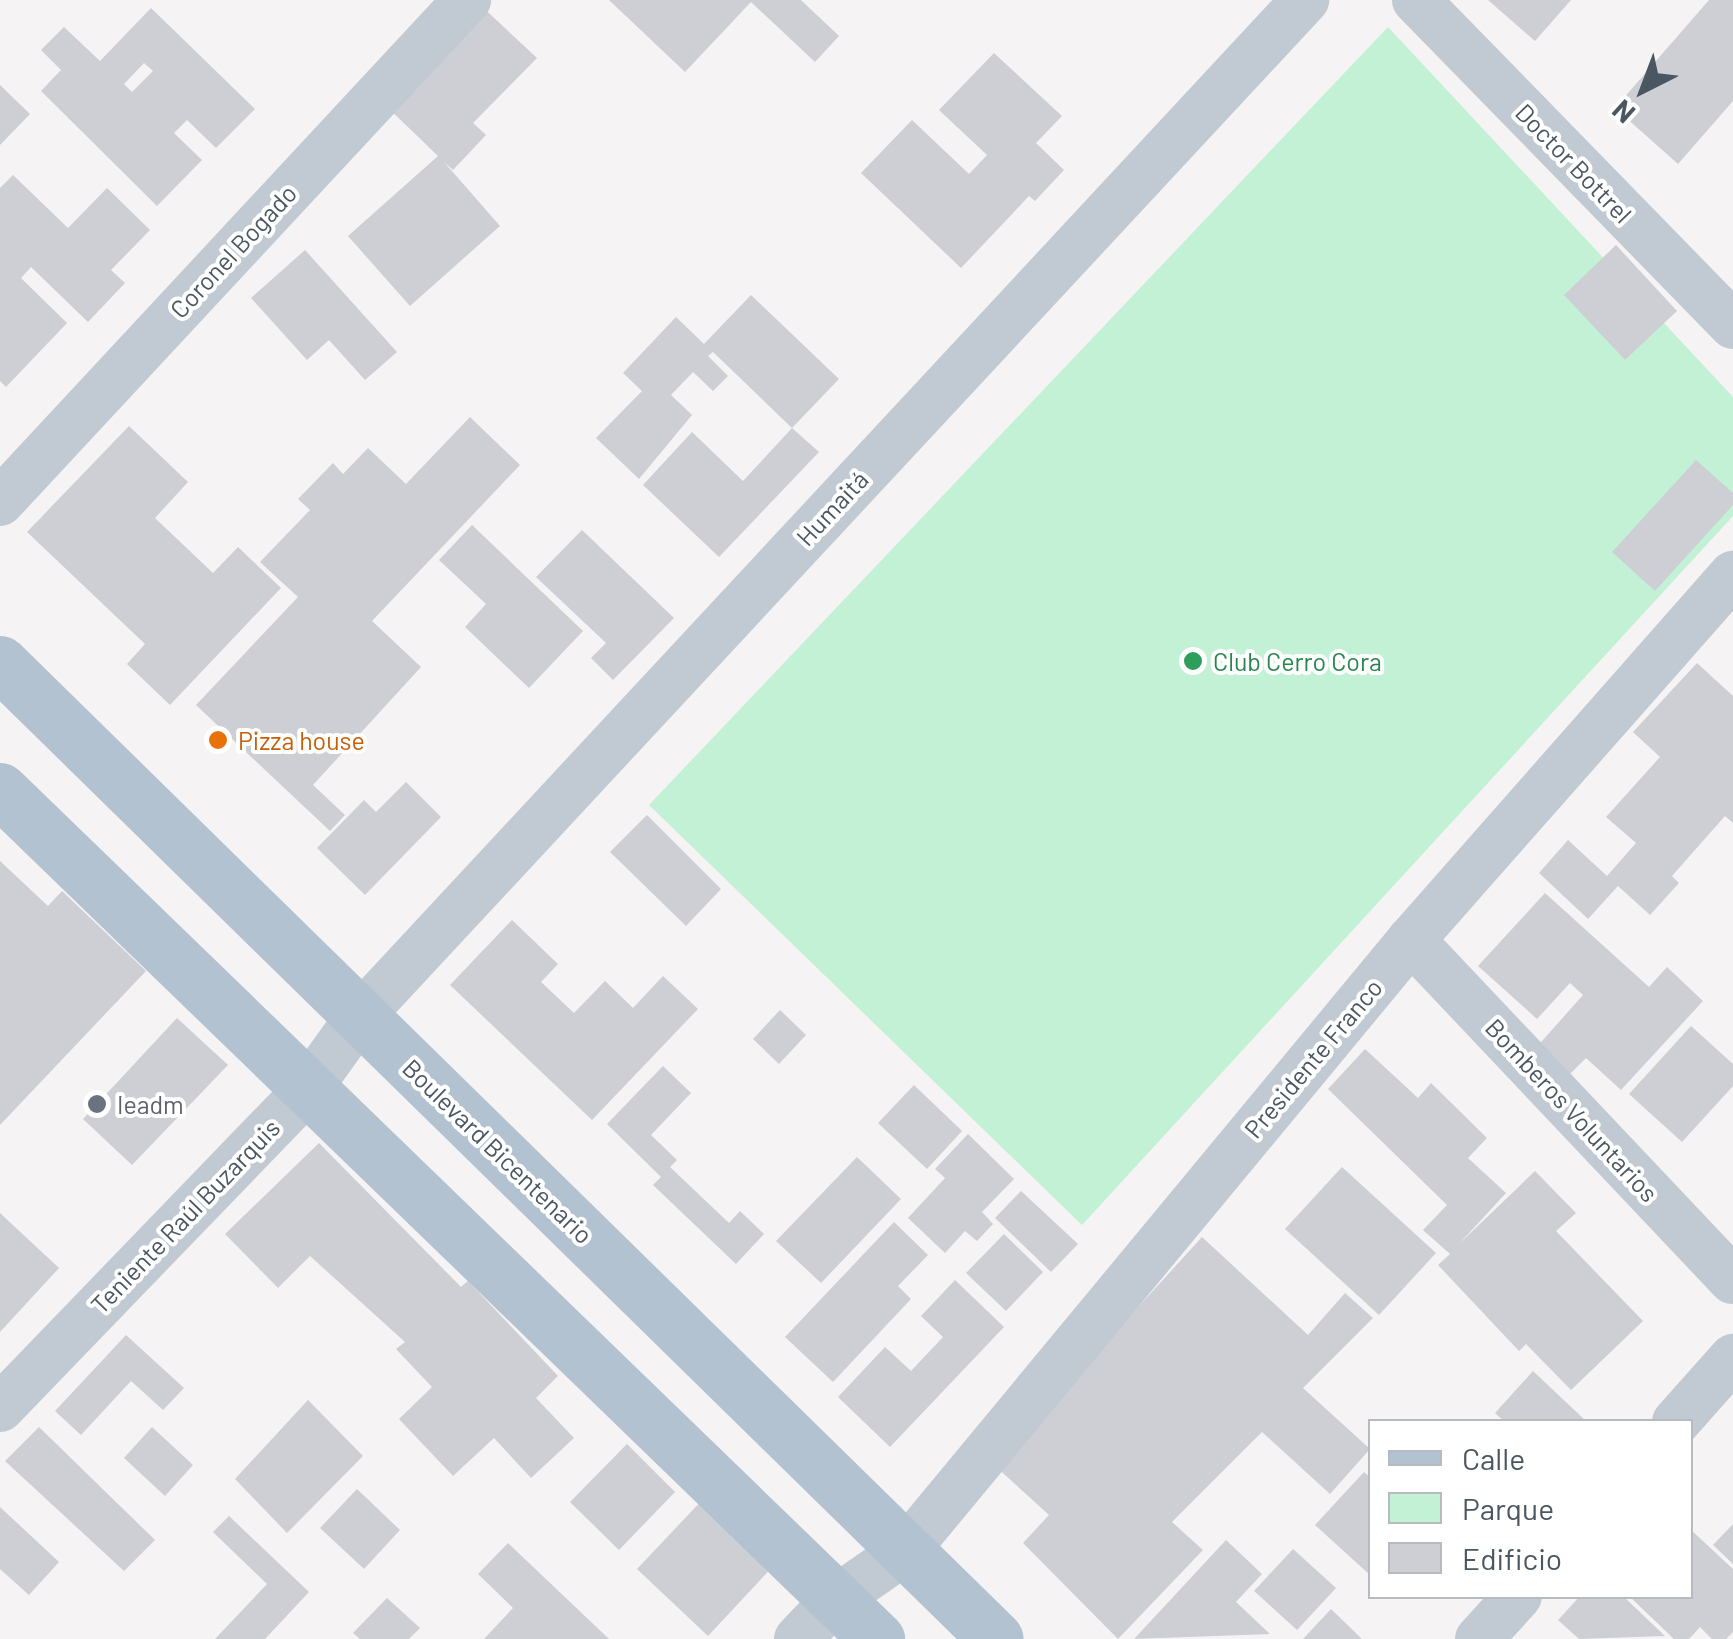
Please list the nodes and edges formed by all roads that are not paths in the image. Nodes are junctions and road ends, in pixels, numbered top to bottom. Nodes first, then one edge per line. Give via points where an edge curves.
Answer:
1 (466, 0) edge
2 (1305, 0) edge
3 (1416, 0) edge
4 (1733, 326) edge
5 (0, 502) edge
6 (1733, 575) edge
7 (0, 663) edge
8 (0, 790) edge
9 (1411, 940) junction
10 (360, 1016) junction
11 (307, 1090) junction
12 (1733, 1280) edge
13 (1733, 1358) edge
14 (0, 1408) edge
15 (1679, 1419) edge
16 (906, 1551) junction
17 (836, 1599) junction
18 (1515, 1599) edge
19 (798, 1639) edge
20 (877, 1639) edge
21 (996, 1639) edge
22 (1479, 1639) edge

1 - 5 street, Coronel Bogado
2 - 10 street, Humaitá
3 - 4 street, Doctor Bottrel
6 - 9 street, Presidente Franco
7 - 10 main road, Boulevard Bicentenario
8 - 11 main road
9 - 12 street, Bomberos Voluntarios
9 - 16 street, Presidente Franco
10 - 11 street, Teniente Raúl Buzarquis
10 - 16 main road, Boulevard Bicentenario
11 - 14 street, Teniente Raúl Buzarquis
11 - 17 main road
13 - 15 street
16 - 17 street, Presidente Franco
16 - 21 main road, Boulevard Bicentenario
17 - 19 street, Presidente Franco
17 - 20 main road
18 - 22 street

